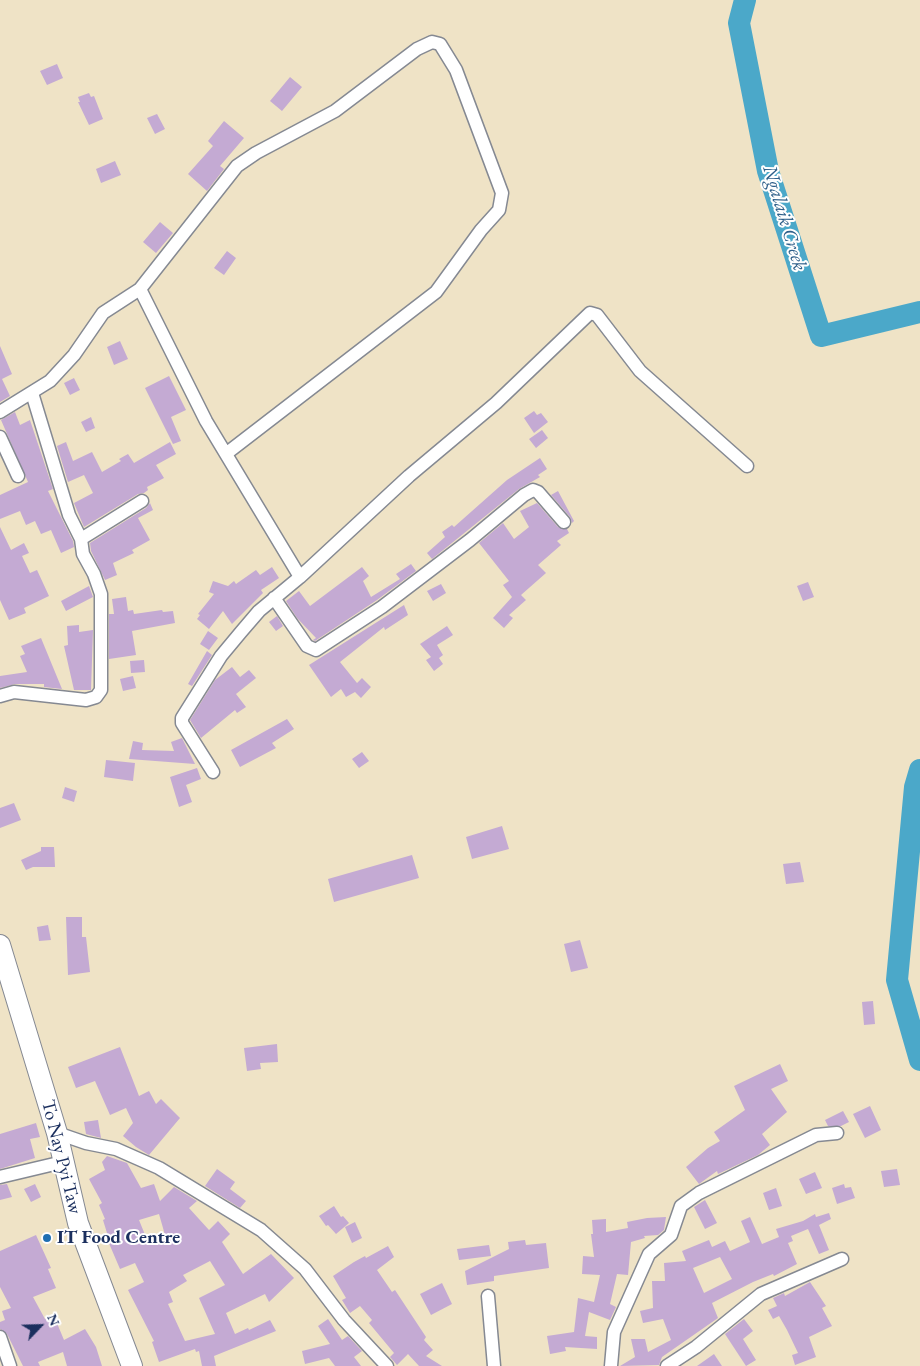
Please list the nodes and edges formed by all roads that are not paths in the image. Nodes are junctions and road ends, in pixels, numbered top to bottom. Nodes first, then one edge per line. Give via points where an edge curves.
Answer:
1 (140, 289) junction
2 (32, 393) junction
3 (0, 412) edge
4 (0, 437) edge
5 (227, 453) junction
6 (747, 466) dead end
7 (18, 476) dead end
8 (142, 501) dead end
9 (564, 522) dead end
10 (80, 539) junction
11 (300, 577) junction
12 (274, 598) junction
13 (0, 696) edge
14 (213, 772) dead end
15 (0, 945) edge
16 (57, 1133) junction
17 (836, 1133) dead end
18 (63, 1162) junction
19 (0, 1177) edge
20 (842, 1259) dead end
21 (488, 1296) dead end
22 (0, 1337) edge
23 (10, 1366) edge
24 (132, 1366) edge
25 (387, 1366) edge
26 (494, 1366) edge
27 (611, 1366) edge
28 (667, 1366) edge

1 - 2 street via 103,312 74,355 50,381
1 - 5 street via 206,421
1 - 5 street via 237,166 335,111 417,49 432,42 440,44 456,70 502,193 499,210 436,292
2 - 3 street
2 - 10 street via 69,515
4 - 7 street
5 - 11 street
6 - 11 street via 640,371 597,315 590,313 496,402 409,476
8 - 10 street
9 - 12 street via 533,490 382,608 316,650 308,646
10 - 13 street via 83,554 101,594 101,690 96,697 86,700 14,692
11 - 12 street
12 - 14 street via 221,656 182,718
15 - 16 main road, To Nay Pyi Taw
16 - 18 main road, To Nay Pyi Taw
16 - 25 street via 86,1144 116,1149 158,1168 261,1230 305,1269 344,1320
17 - 27 street via 816,1135 699,1193 681,1206 671,1235 649,1254 614,1332
18 - 19 street
18 - 24 main road, To Nay Pyi Taw via 78,1223
20 - 28 street via 761,1294 696,1347
21 - 26 street
22 - 23 street

